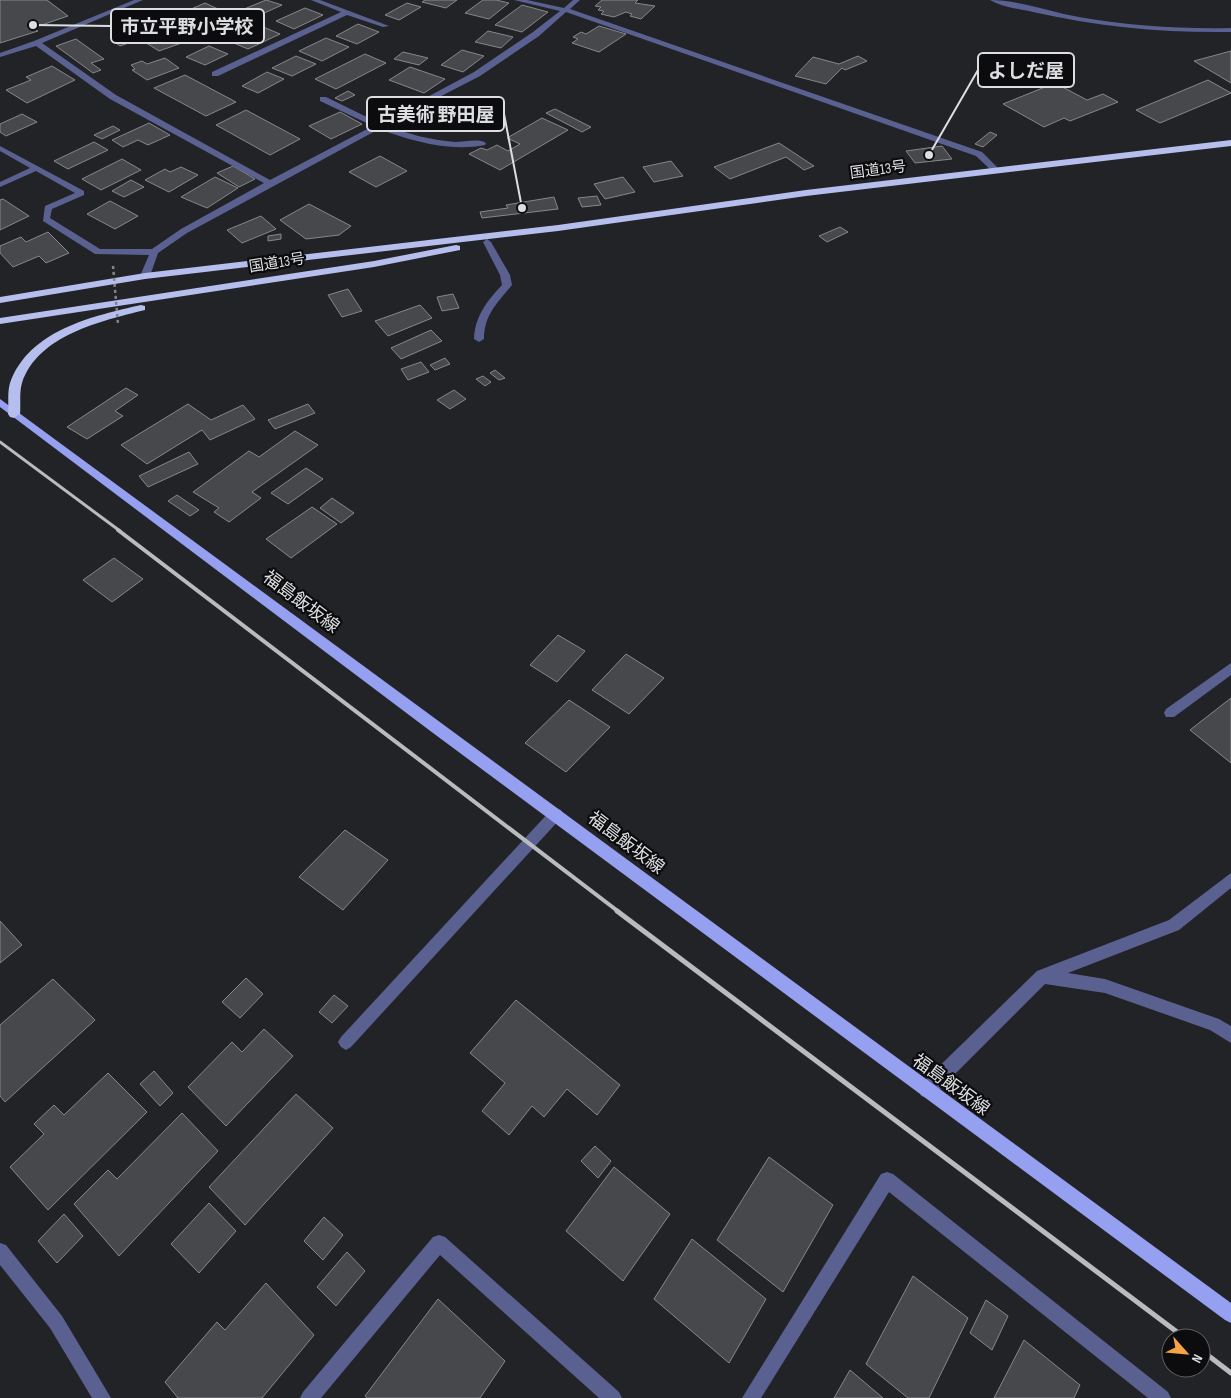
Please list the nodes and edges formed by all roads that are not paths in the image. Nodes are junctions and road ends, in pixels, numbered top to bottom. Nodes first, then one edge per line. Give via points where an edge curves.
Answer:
1 (140, 0) edge
2 (314, 0) edge
3 (517, 0) edge
4 (577, 0) edge
5 (993, 0) edge
6 (565, 10) junction
7 (347, 12) junction
8 (385, 26) dead end
9 (1231, 30) edge
10 (37, 43) junction
11 (0, 55) edge
12 (215, 74) dead end
13 (323, 99) dead end
14 (381, 126) junction
15 (482, 143) dead end
16 (1231, 143) edge
17 (0, 148) edge
18 (36, 168) junction
19 (997, 170) junction
20 (270, 183) junction
21 (0, 185) edge
22 (558, 228) junction
23 (487, 242) junction
24 (154, 252) junction
25 (374, 264) junction
26 (145, 276) junction
27 (0, 298) edge
28 (0, 321) edge
29 (479, 339) dead end
30 (0, 402) edge
31 (14, 414) junction
32 (1231, 668) edge
33 (1170, 713) dead end
34 (556, 814) junction
35 (1231, 879) edge
36 (1042, 976) junction
37 (1231, 1035) edge
38 (346, 1042) dead end
39 (927, 1090) junction
40 (0, 1251) edge
41 (1231, 1314) edge
42 (102, 1398) edge
43 (310, 1398) edge
44 (613, 1398) edge
45 (751, 1398) edge
46 (1162, 1398) edge

1 - 10 street
2 - 7 street
3 - 6 street
4 - 6 street
5 - 9 street via 1105,23
6 - 14 street via 477,74
6 - 19 street via 979,154
7 - 8 street
7 - 12 street
10 - 11 street
10 - 20 street via 113,97
13 - 14 street
14 - 15 street via 392,132 440,144
14 - 20 street
16 - 19 highway, 国道13号
17 - 18 street
18 - 21 street
18 - 24 street via 81,193 48,208 46,219 98,252
19 - 22 highway, 国道13号
20 - 24 street via 184,231
22 - 23 highway, 国道13号
22 - 26 highway, 国道13号
23 - 25 highway, 国道13号
23 - 29 street via 505,275 507,286 483,312 478,327
24 - 26 street
25 - 28 highway, 国道13号
25 - 31 highway via 144,308 79,325 55,338 23,368 16,383
26 - 27 highway, 国道13号
30 - 31 main road, 福島飯坂線
31 - 34 main road, 福島飯坂線
32 - 33 street
34 - 38 street
34 - 39 main road, 福島飯坂線
35 - 36 street via 1174,925
36 - 37 street via 1105,986 1214,1024
36 - 39 street
39 - 41 main road, 福島飯坂線
40 - 42 street via 56,1322
43 - 44 street via 439,1243
45 - 46 street via 887,1180

